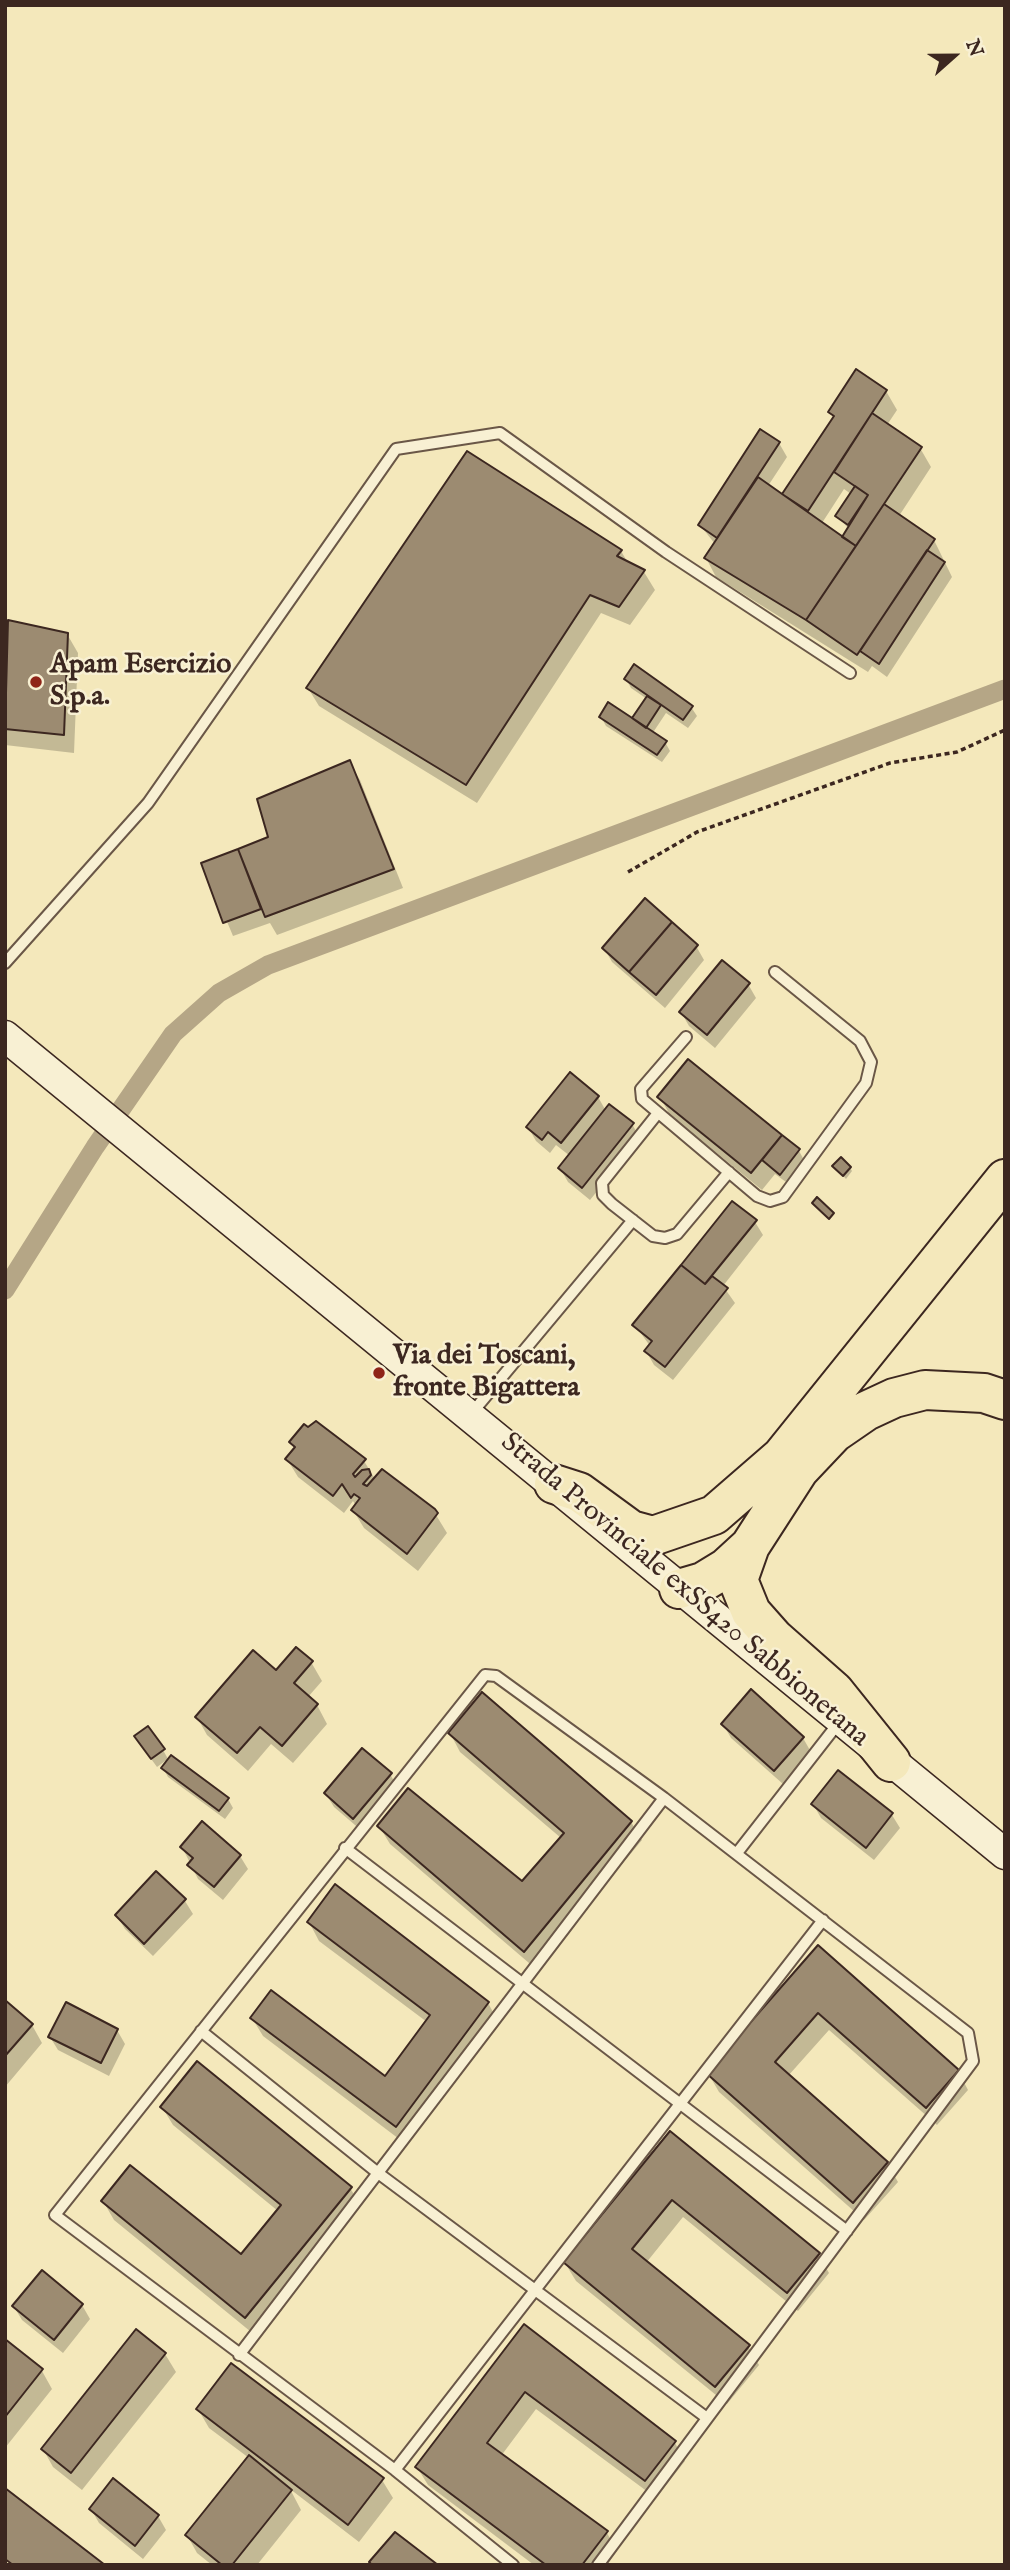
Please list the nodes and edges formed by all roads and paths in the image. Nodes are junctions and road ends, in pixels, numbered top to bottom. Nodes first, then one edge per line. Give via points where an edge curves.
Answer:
1 (850, 673) dead end
2 (1005, 730) edge
3 (628, 872) dead end
4 (5, 963) edge
5 (775, 972) dead end
6 (5, 1036) edge
7 (686, 1037) dead end
8 (658, 1113) junction
9 (729, 1172) junction
10 (1005, 1179) edge
11 (633, 1220) junction
12 (1005, 1399) edge
13 (470, 1416) junction
14 (554, 1484) junction
15 (714, 1515) junction
16 (750, 1546) junction
17 (680, 1589) junction
18 (840, 1721) junction
19 (891, 1762) junction
20 (664, 1798) junction
21 (345, 1848) junction
22 (737, 1853) junction
23 (1005, 1854) edge
24 (822, 1920) junction
25 (522, 1983) junction
26 (201, 2031) junction
27 (680, 2104) junction
28 (378, 2173) junction
29 (847, 2231) junction
30 (535, 2289) junction
31 (239, 2355) junction
32 (707, 2418) junction
33 (394, 2470) junction
34 (513, 2565) edge
35 (598, 2565) edge

1 - 4 lane via 666,552 500,433 396,449 148,803
2 - 3 path via 957,752 890,763 697,832
5 - 9 lane via 860,1041 872,1062 870,1073 783,1197 770,1201 757,1196
6 - 13 main road, Strada Provinciale exSS420 Sabbionetana
7 - 8 lane via 641,1089 642,1099
8 - 9 lane
8 - 11 lane via 602,1183 603,1195
9 - 11 lane via 677,1234 653,1236
10 - 15 highway via 782,1456
11 - 13 lane
12 - 16 highway via 984,1393 925,1390 866,1411 834,1433 799,1470
13 - 14 main road, Strada Provinciale exSS420 Sabbionetana
14 - 15 highway via 579,1492 631,1530 653,1536
14 - 17 main road, Strada Provinciale exSS420 Sabbionetana
15 - 17 highway via 694,1545
16 - 17 highway via 726,1568
16 - 19 highway via 738,1580 751,1612 774,1639 834,1691
17 - 18 main road, Strada Provinciale exSS420 Sabbionetana
18 - 19 main road, Strada Provinciale exSS420 Sabbionetana
18 - 22 lane
19 - 23 main road, Strada Provinciale exSS420 Sabbionetana
20 - 21 lane via 496,1676 485,1675
20 - 22 lane
20 - 25 lane
21 - 25 lane
21 - 26 lane
22 - 24 lane
24 - 27 lane
24 - 29 lane via 968,2033 973,2061
25 - 27 lane
25 - 28 lane
26 - 28 lane
26 - 31 lane via 55,2215
27 - 29 lane
27 - 30 lane
28 - 30 lane
28 - 31 lane
29 - 32 lane
30 - 32 lane
30 - 33 lane
31 - 33 lane
32 - 35 lane
33 - 34 lane

